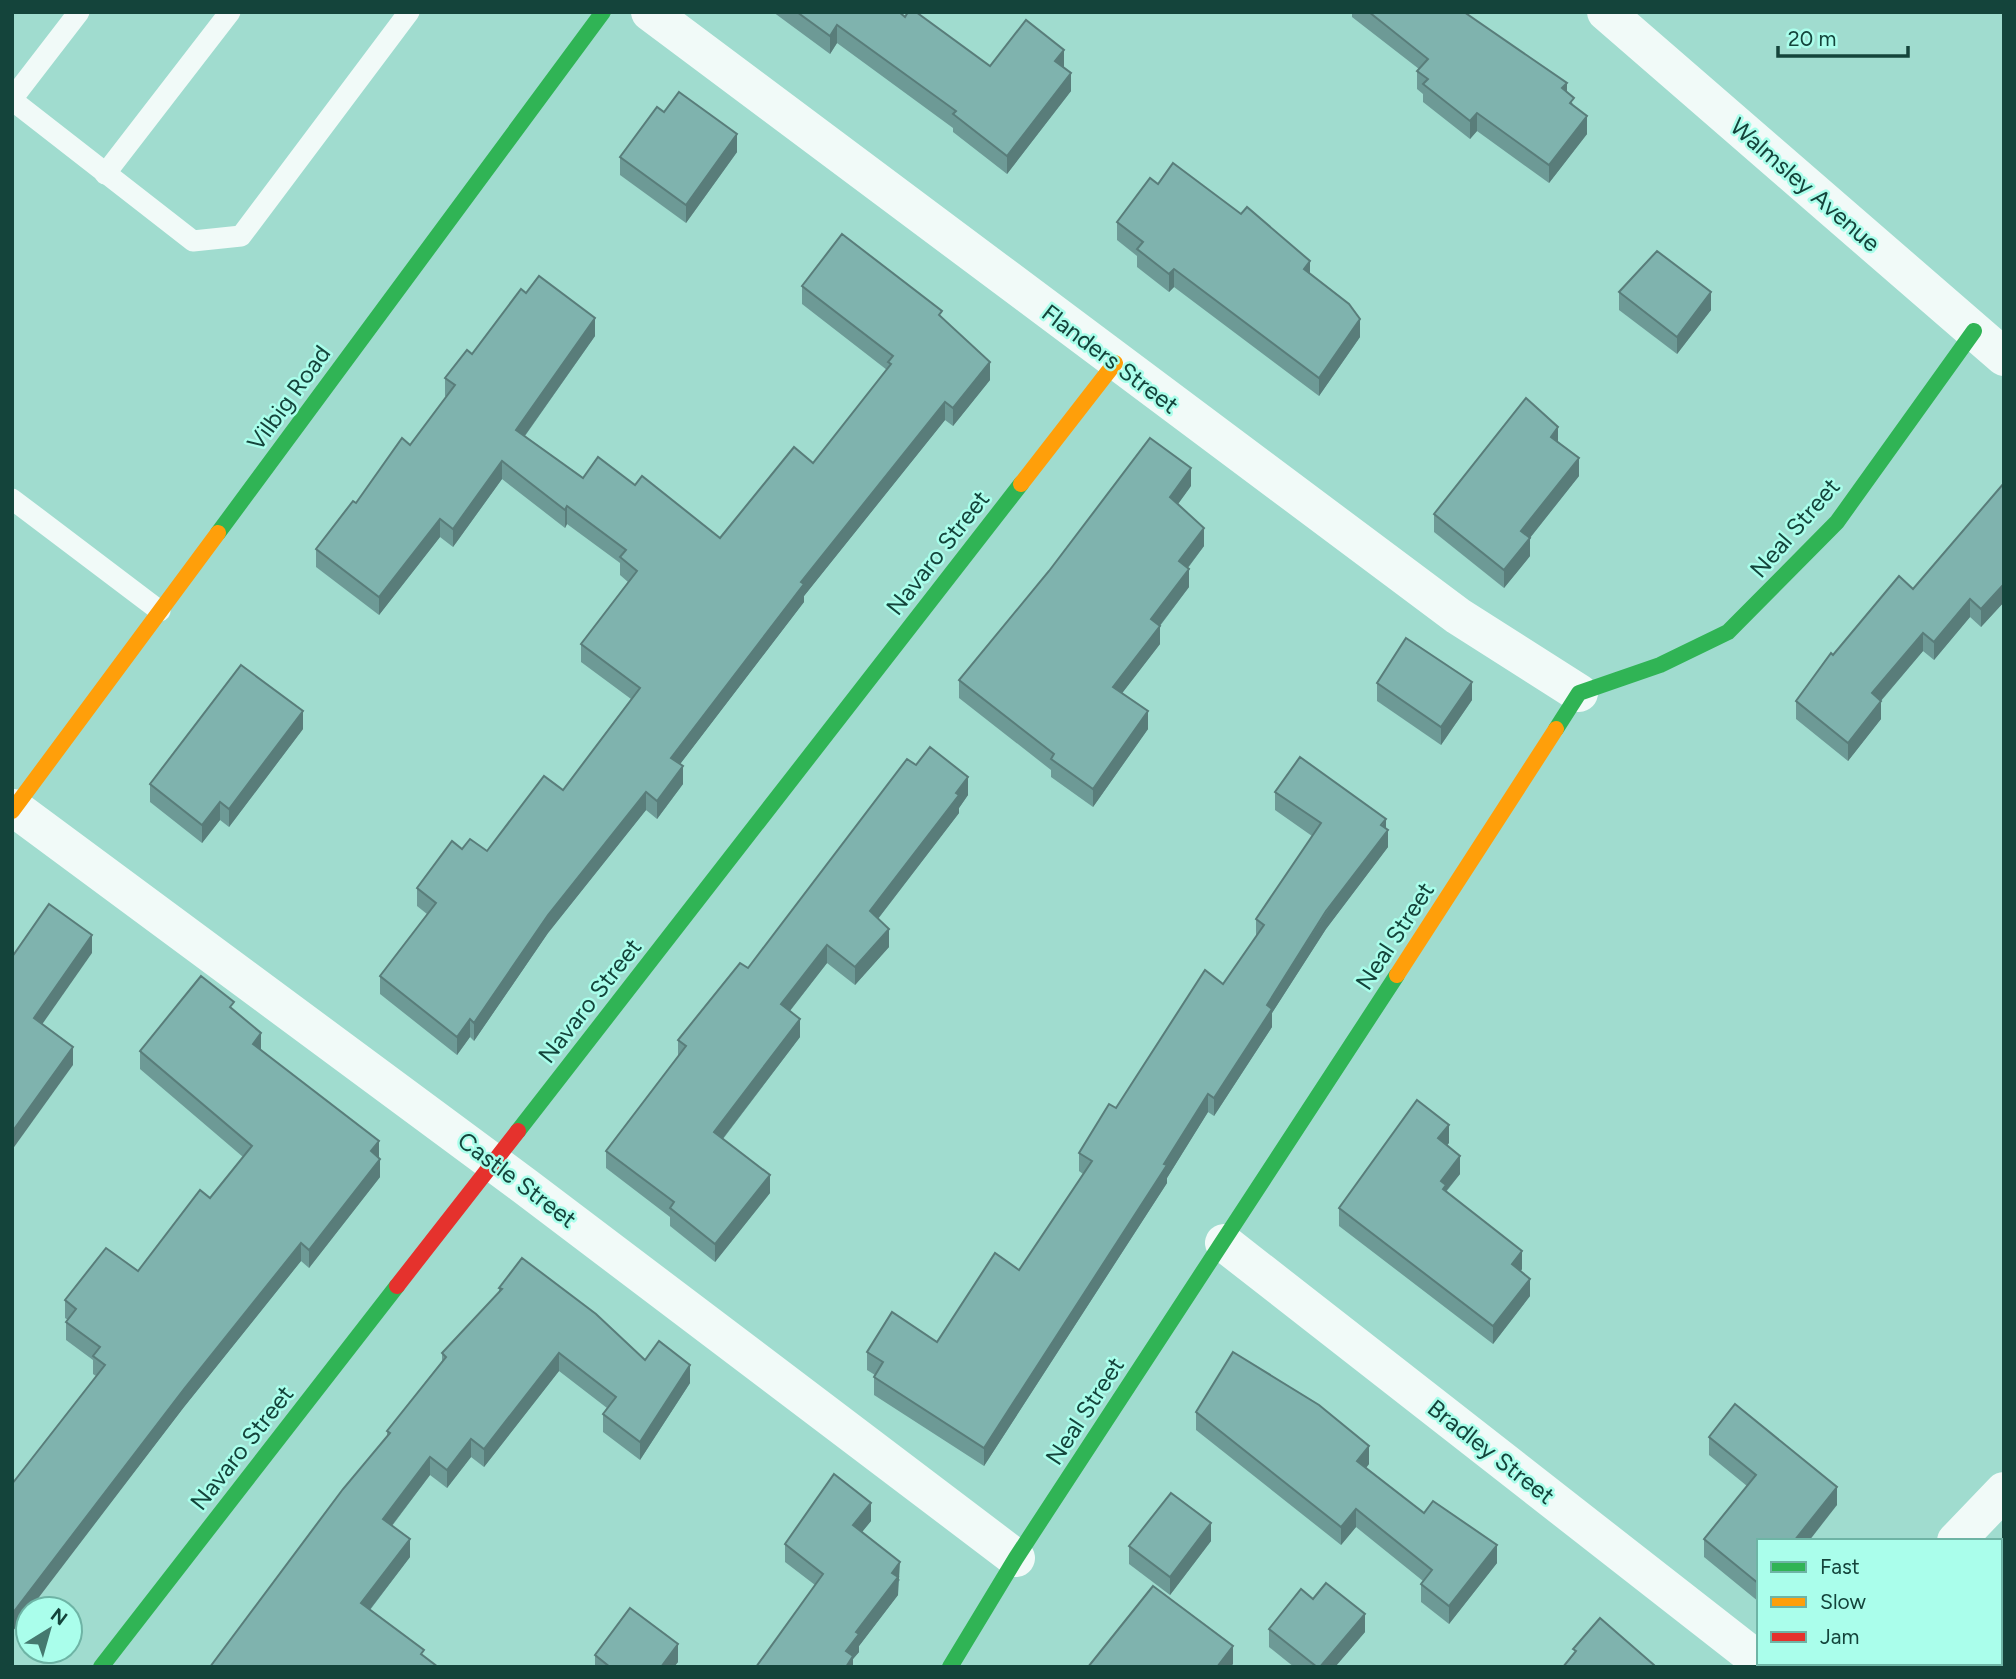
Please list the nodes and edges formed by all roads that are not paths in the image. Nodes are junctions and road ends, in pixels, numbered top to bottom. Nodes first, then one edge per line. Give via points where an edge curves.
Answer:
1 (79, 12) edge
2 (230, 12) edge
3 (409, 12) edge
4 (603, 12) edge
5 (650, 12) edge
6 (1606, 12) edge
7 (12, 99) edge
8 (105, 174) junction
9 (1974, 331) junction
10 (2004, 357) edge
11 (1115, 363) junction
12 (12, 499) edge
13 (160, 611) junction
14 (1579, 693) junction
15 (13, 809) edge
16 (493, 1163) junction
17 (1224, 1243) junction
18 (2004, 1491) edge
19 (1958, 1539) edge
20 (1016, 1558) junction
21 (1757, 1660) edge
22 (101, 1667) edge
23 (950, 1667) edge

1 - 7 lane
2 - 8 lane
3 - 8 lane via 241,236 193,242
4 - 13 street, Vilbig Road
5 - 11 street, Flanders Street
6 - 9 street, Walmsley Avenue
7 - 8 lane
9 - 10 street, Walmsley Avenue
9 - 14 street, Neal Street via 1837,522 1728,632 1660,665
11 - 14 street, Flanders Street via 1458,616
11 - 16 street, Navaro Street
12 - 13 lane
13 - 15 street, Vilbig Road
14 - 17 street, Neal Street
15 - 16 street, Castle Street
16 - 20 street, Castle Street
16 - 22 street, Navaro Street
17 - 20 street, Neal Street
17 - 21 street, Bradley Street
18 - 19 street
20 - 23 street, Neal Street

